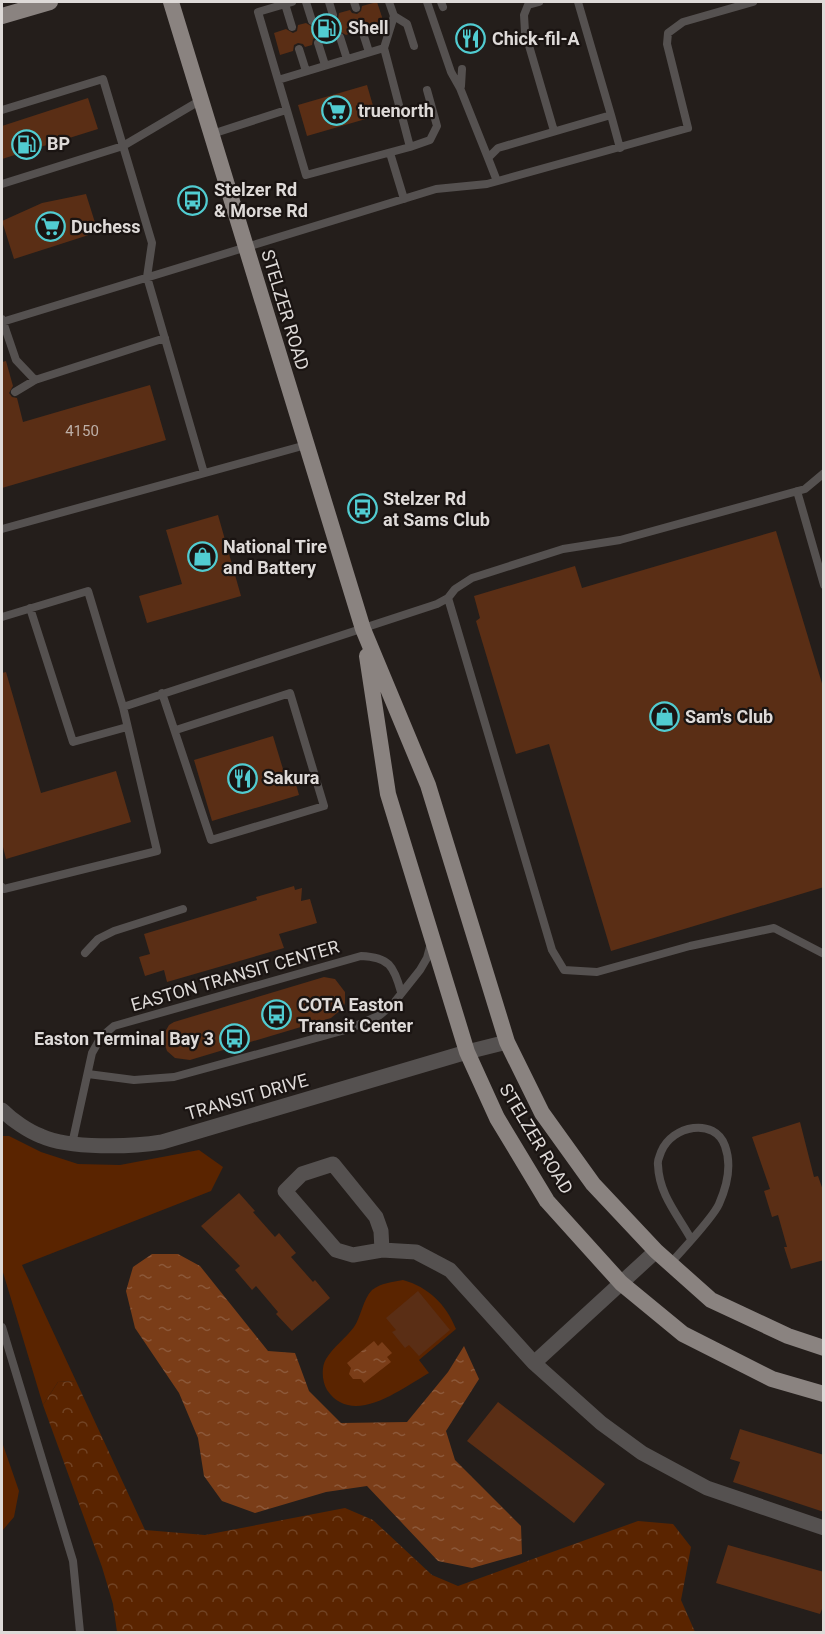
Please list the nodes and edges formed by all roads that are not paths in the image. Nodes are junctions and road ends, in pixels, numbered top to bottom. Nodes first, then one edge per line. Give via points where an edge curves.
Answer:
1 (50, 2) edge
2 (171, 2) edge
3 (306, 2) edge
4 (329, 2) edge
5 (389, 2) edge
6 (427, 2) edge
7 (539, 2) edge
8 (578, 2) edge
9 (753, 2) edge
10 (289, 3) edge
11 (333, 15) dead end
12 (2, 16) edge
13 (394, 16) junction
14 (312, 21) dead end
15 (292, 27) dead end
16 (362, 30) dead end
17 (340, 37) dead end
18 (318, 43) dead end
19 (414, 45) dead end
20 (384, 48) junction
21 (299, 49) dead end
22 (369, 52) junction
23 (347, 59) junction
24 (325, 65) junction
25 (462, 69) dead end
26 (306, 71) junction
27 (278, 80) junction
28 (460, 88) junction
29 (427, 90) dead end
30 (201, 100) junction
31 (2, 110) edge
32 (286, 110) junction
33 (611, 115) junction
34 (554, 131) junction
35 (212, 134) junction
36 (123, 146) junction
37 (411, 147) junction
38 (620, 148) junction
39 (390, 153) junction
40 (488, 158) junction
41 (497, 181) junction
42 (2, 184) edge
43 (404, 199) junction
44 (246, 248) junction
45 (147, 278) junction
46 (2, 321) edge
47 (165, 338) junction
48 (35, 380) junction
49 (15, 392) dead end
50 (306, 445) junction
51 (204, 473) junction
52 (824, 473) edge
53 (797, 491) junction
54 (2, 529) edge
55 (824, 585) edge
56 (448, 598) junction
57 (30, 608) junction
58 (2, 617) edge
59 (363, 629) junction
60 (162, 693) junction
61 (123, 707) junction
62 (127, 727) junction
63 (176, 730) junction
64 (2, 887) edge
65 (183, 909) dead end
66 (432, 938) junction
67 (85, 953) dead end
68 (824, 954) edge
69 (401, 992) junction
70 (507, 1042) junction
71 (467, 1052) junction
72 (88, 1074) junction
73 (2, 1110) edge
74 (72, 1144) junction
75 (691, 1239) junction
76 (382, 1250) junction
77 (656, 1251) junction
78 (670, 1264) junction
79 (621, 1283) junction
80 (2, 1327) edge
81 (824, 1348) edge
82 (534, 1363) junction
83 (824, 1394) edge
84 (824, 1528) edge
85 (80, 1632) edge

1 - 12 main road
2 - 30 main road, STELZER ROAD
3 - 14 lane
4 - 11 lane
5 - 13 lane
6 - 28 lane via 450,72
7 - 34 lane via 528,5 525,32
8 - 33 lane
9 - 38 lane via 683,22 668,33 667,44 688,128
10 - 15 lane
10 - 27 lane via 258,12
13 - 19 lane via 407,24
13 - 20 lane
16 - 22 lane
17 - 23 lane
18 - 24 lane
20 - 22 lane
20 - 37 lane
21 - 26 lane
22 - 23 lane
23 - 24 lane
24 - 26 lane
25 - 28 lane
26 - 27 lane
27 - 32 lane
28 - 40 lane
29 - 37 lane via 437,126 430,141
30 - 35 main road, STELZER ROAD
30 - 36 lane
31 - 36 lane via 103,79
32 - 35 lane
32 - 39 lane via 306,175
33 - 34 lane
33 - 38 lane
34 - 40 lane via 498,148
35 - 44 main road, STELZER ROAD
36 - 42 lane
36 - 45 lane via 152,243
37 - 39 lane
38 - 41 lane
39 - 43 lane
40 - 41 lane
41 - 43 lane via 436,189
43 - 44 lane
44 - 45 lane
44 - 50 main road, STELZER ROAD
45 - 46 lane
45 - 47 lane
46 - 48 lane via 16,360
47 - 48 lane
47 - 51 lane
48 - 49 lane
50 - 51 lane
50 - 59 main road, STELZER ROAD
51 - 54 lane
52 - 53 lane
53 - 55 lane
53 - 56 lane via 620,540 563,549 472,578
56 - 59 lane
56 - 68 lane via 552,950 564,970 597,972 774,927
57 - 58 lane
57 - 61 lane via 88,591
57 - 62 lane via 73,742
59 - 60 lane
59 - 66 main road, STELZER ROAD via 387,794
59 - 70 main road, STELZER ROAD via 428,785
60 - 61 lane
60 - 63 lane
61 - 62 lane
62 - 64 lane via 157,851 4,890
63 - 63 lane via 211,840 324,806 291,693
65 - 67 lane via 114,931 98,939
66 - 69 lane via 427,958
66 - 71 main road, STELZER ROAD
69 - 72 lane via 380,1015 349,1029 174,1077 134,1080
69 - 72 lane, EASTON TRANSIT CENTER via 397,976 386,962 378,956 361,956 114,1026 101,1036 92,1053
70 - 71 street, TRANSIT DRIVE
70 - 77 main road, STELZER ROAD via 542,1113 593,1184
71 - 74 street, TRANSIT DRIVE via 162,1142 139,1146
71 - 79 main road, STELZER ROAD via 497,1118 547,1201
72 - 74 lane, EASTON TRANSIT CENTER
73 - 74 street, TRANSIT DRIVE via 41,1137
75 - 75 lane via 718,1206 729,1174 725,1145 717,1134 699,1127 677,1132 664,1143 657,1162 662,1190
75 - 78 lane
76 - 76 street via 353,1255 336,1250 285,1191 302,1174 333,1164 376,1217
76 - 82 street via 416,1252 450,1270
77 - 78 main road, STELZER ROAD
77 - 79 street
78 - 81 main road, STELZER ROAD via 711,1300 788,1336
79 - 82 street
79 - 83 main road, STELZER ROAD via 683,1334 772,1379
80 - 85 lane via 73,1562
82 - 84 street via 601,1423 642,1453 707,1488

